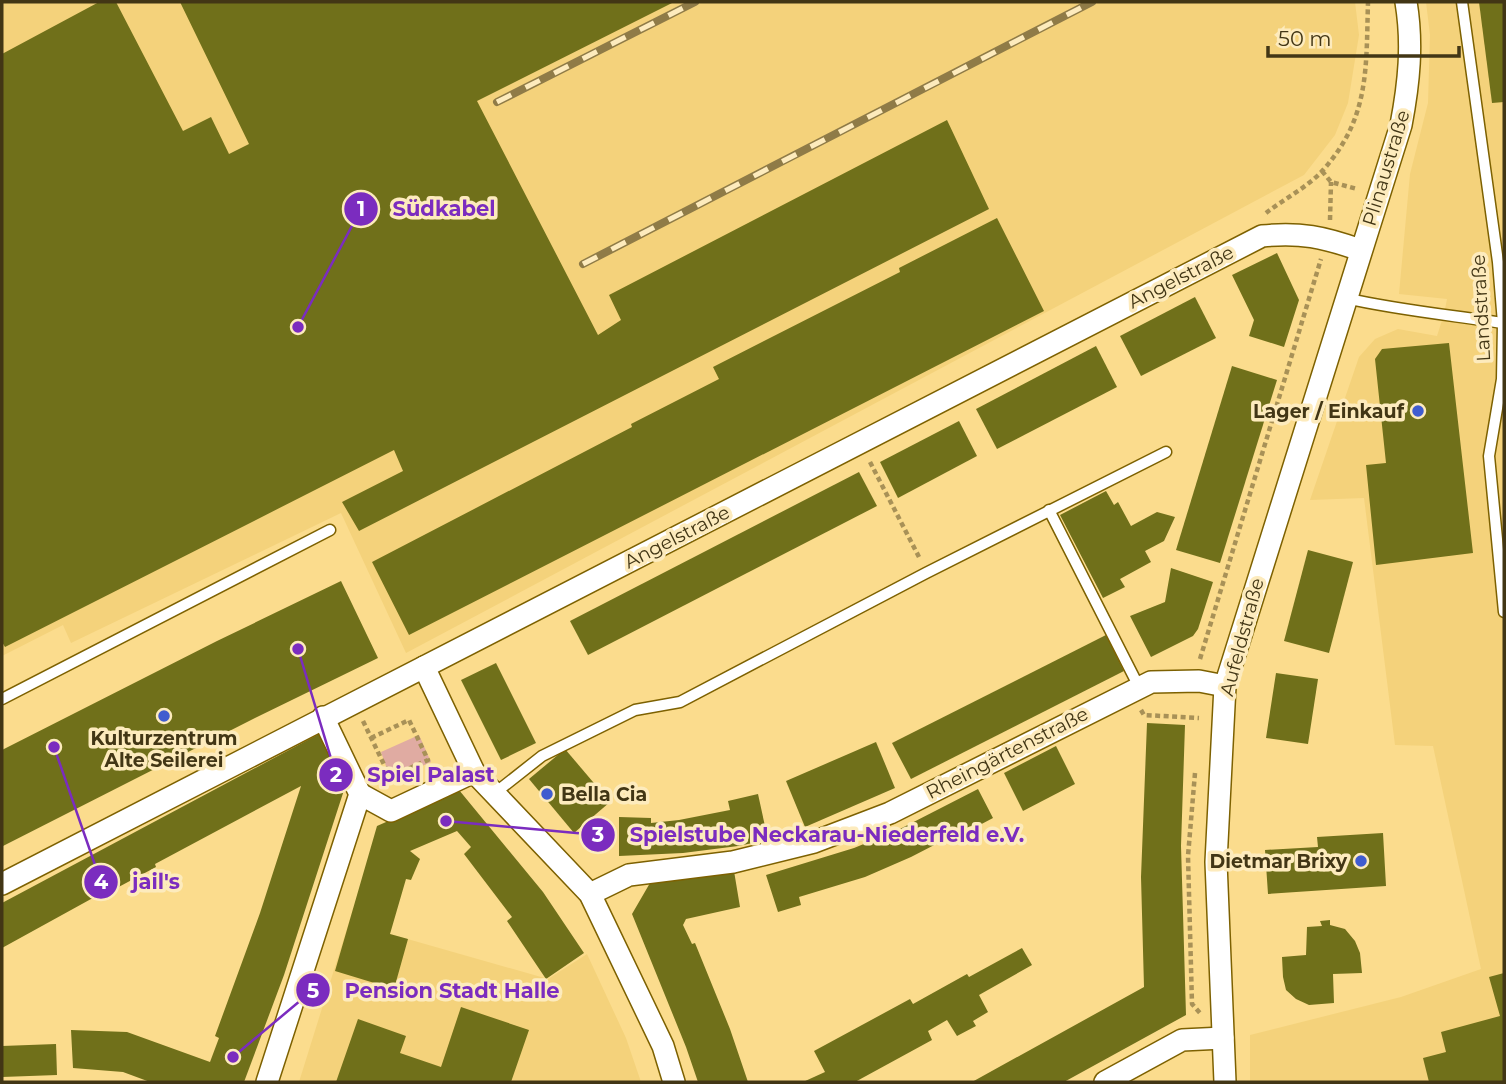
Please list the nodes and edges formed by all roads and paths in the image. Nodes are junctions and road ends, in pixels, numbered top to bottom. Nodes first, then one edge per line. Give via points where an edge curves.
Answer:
1 (1368, 2) edge
2 (1406, 2) edge
3 (1462, 2) edge
4 (1322, 171) junction
5 (1331, 182) dead end
6 (1262, 236) junction
7 (1360, 250) junction
8 (1345, 298) junction
9 (1503, 323) edge
10 (860, 442) junction
11 (1166, 452) dead end
12 (1049, 510) junction
13 (330, 530) dead end
14 (926, 573) junction
15 (1504, 612) edge
16 (424, 667) junction
17 (1224, 686) junction
18 (1134, 689) junction
19 (2, 699) edge
20 (354, 702) junction
21 (323, 718) junction
22 (1199, 718) dead end
23 (371, 738) junction
24 (474, 772) junction
25 (390, 777) junction
26 (495, 793) junction
27 (360, 794) junction
28 (403, 805) junction
29 (2, 884) edge
30 (590, 894) junction
31 (1223, 1038) junction
32 (267, 1082) edge
33 (674, 1082) edge
34 (1105, 1082) edge
35 (1225, 1082) edge

1 - 4 path via 1366,75 1356,123
2 - 7 street, Plinaustraße via 1410,48 1401,125
3 - 9 lane, Landstraße
4 - 5 path
4 - 6 path via 1262,216
6 - 7 street, Angelstraße via 1293,233 1328,238
6 - 10 street, Angelstraße
7 - 8 street, Aufeldstraße
8 - 9 lane via 1391,309
8 - 17 street, Aufeldstraße
9 - 15 lane, Landstraße via 1502,379 1489,456
10 - 14 path
10 - 16 street, Angelstraße
11 - 12 lane
12 - 14 lane
12 - 18 lane
13 - 19 lane
14 - 26 lane via 680,702 635,710 542,756
16 - 20 street, Angelstraße
16 - 24 street
17 - 18 street, Rheingärtenstraße via 1199,681 1151,682
17 - 31 street, Aufeldstraße via 1216,862
18 - 22 path via 1143,715
18 - 30 street, Rheingärtenstraße via 890,813 814,842 733,862 629,875
20 - 21 street, Angelstraße
20 - 23 path
21 - 27 street
21 - 29 street, Angelstraße
23 - 25 path
23 - 25 path via 409,720 428,760
24 - 26 street
24 - 28 street
25 - 28 path
26 - 30 street
27 - 28 street via 391,811
27 - 32 street
30 - 33 street via 663,1046
31 - 34 street via 1182,1040
31 - 35 street, Aufeldstraße

